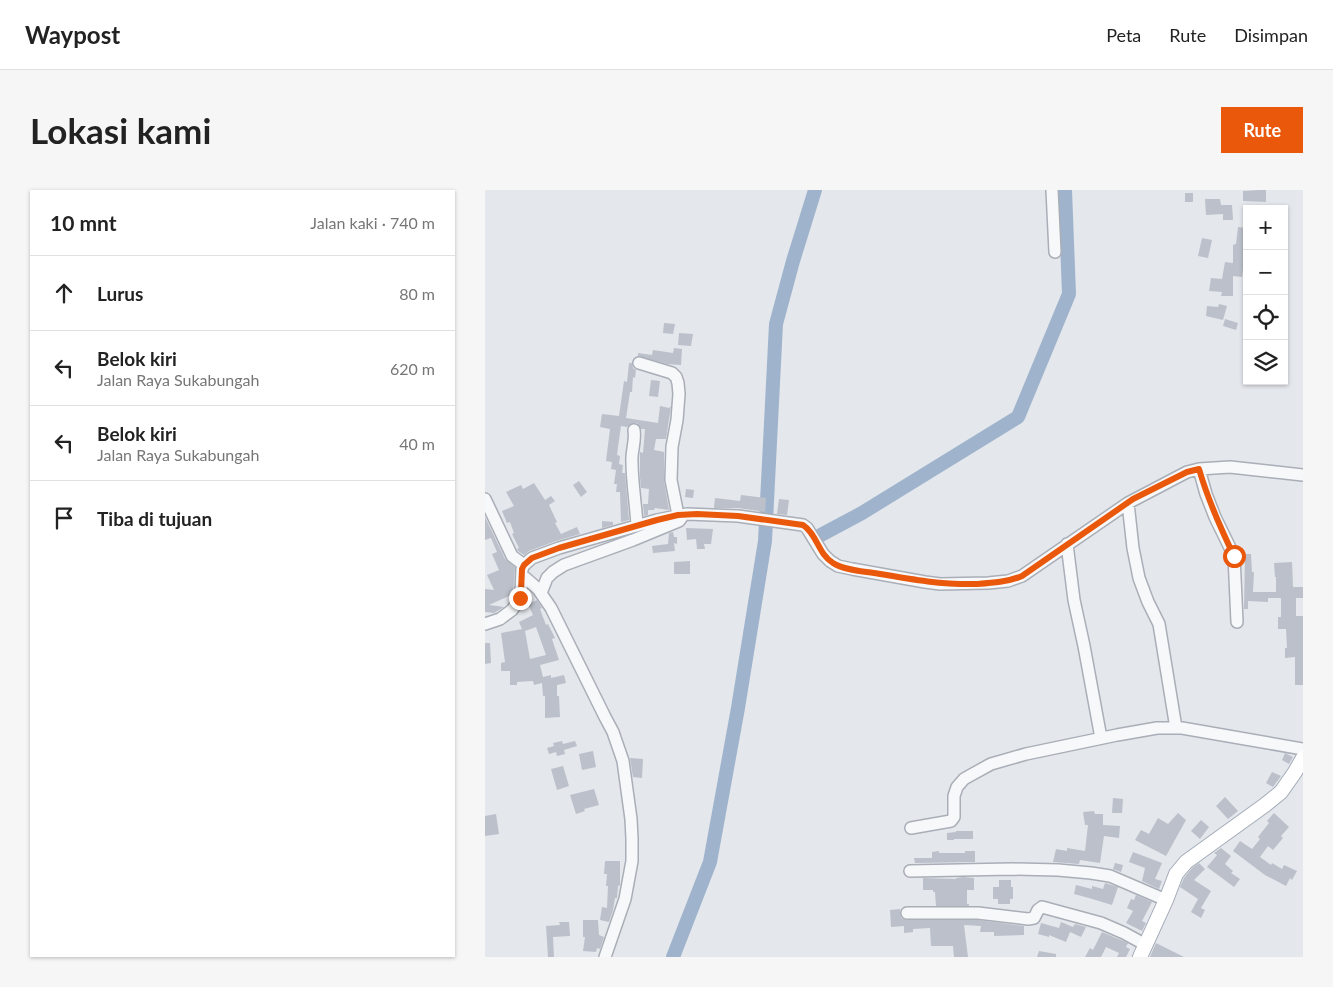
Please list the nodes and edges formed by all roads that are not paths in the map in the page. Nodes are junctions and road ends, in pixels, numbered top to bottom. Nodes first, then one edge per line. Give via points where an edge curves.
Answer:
1 (1053, 190) edge
2 (1055, 252) dead end
3 (639, 363) dead end
4 (634, 430) dead end
5 (1199, 469) junction
6 (1303, 475) edge
7 (485, 499) edge
8 (1128, 503) junction
9 (680, 515) junction
10 (637, 526) junction
11 (1067, 544) junction
12 (523, 570) junction
13 (541, 593) junction
14 (1237, 622) dead end
15 (485, 624) edge
16 (1176, 728) junction
17 (1101, 738) junction
18 (1303, 749) edge
19 (1303, 758) edge
20 (911, 828) dead end
21 (910, 871) dead end
22 (1166, 900) junction
23 (907, 913) dead end
24 (1143, 951) edge
25 (605, 957) edge

1 - 2 street
3 - 9 street via 676,376 678,383 671,480
4 - 10 street via 632,466
5 - 6 street via 1231,467
5 - 8 street
5 - 14 street via 1209,502 1234,556
7 - 12 street via 512,556
8 - 11 street
8 - 16 street via 1139,578 1159,624
9 - 10 street
9 - 11 street via 738,516 793,522 807,528 823,554 838,566 941,584 988,583 1016,578
9 - 13 street via 681,519 673,524 564,565 547,578
10 - 12 street via 536,556
11 - 17 street via 1074,600
12 - 13 street
12 - 15 street via 520,598 512,610
13 - 25 street via 613,732 626,777 632,861 625,899
16 - 17 street via 1157,728
16 - 18 street
17 - 20 street via 991,764 964,779 957,787 951,821
19 - 22 main road via 1281,792 1186,862 1176,874
21 - 22 street via 1012,869 1091,873 1110,876
22 - 24 main road
23 - 24 street via 978,913 1028,919 1034,918 1037,910 1043,907 1124,933

